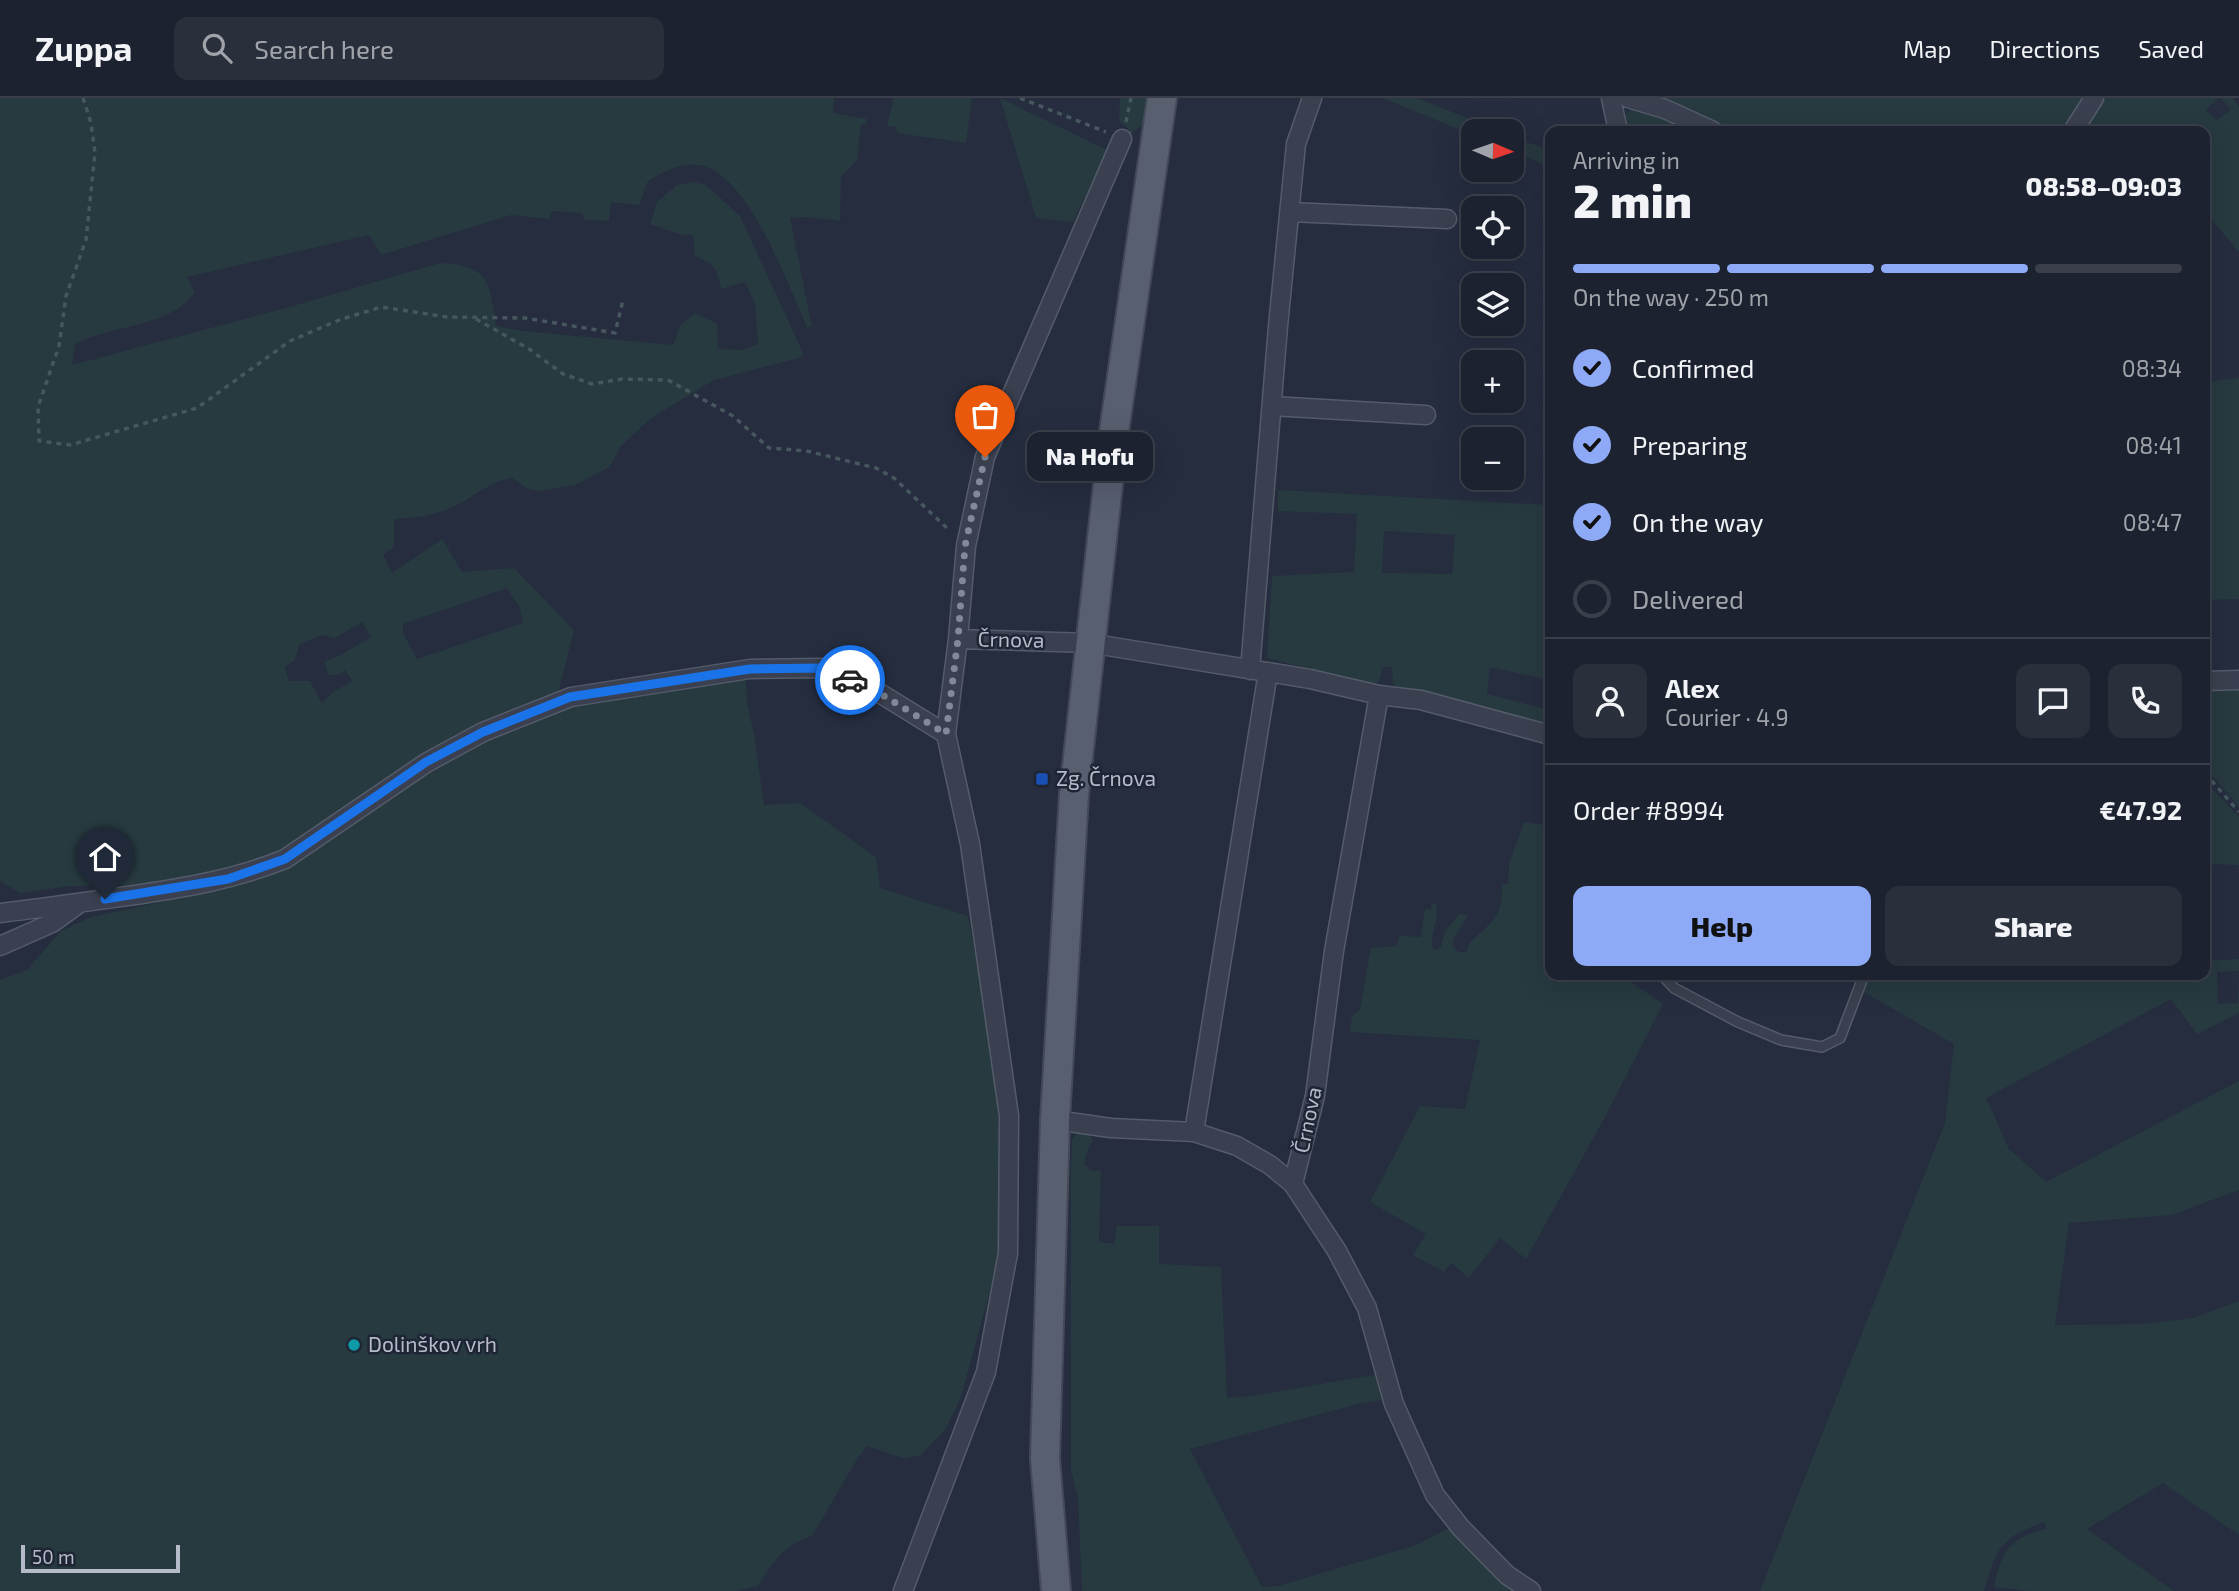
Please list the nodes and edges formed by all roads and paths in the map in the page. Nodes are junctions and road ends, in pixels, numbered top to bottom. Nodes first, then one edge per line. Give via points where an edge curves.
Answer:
1 (83, 98) edge
2 (1020, 98) edge
3 (1162, 98) edge
4 (1312, 98) edge
5 (1611, 98) edge
6 (1628, 98) edge
7 (2094, 98) edge
8 (1617, 126) edge
9 (1702, 126) edge
10 (2076, 126) edge
11 (1122, 139) joint
12 (1290, 212) junction
13 (1447, 219) dead end
14 (623, 300) dead end
15 (473, 318) junction
16 (1272, 405) junction
17 (1426, 415) dead end
18 (965, 546) junction
19 (958, 639) junction
20 (1089, 642) junction
21 (1259, 671) junction
22 (2239, 680) edge
23 (2210, 681) edge
24 (1379, 695) junction
25 (946, 734) junction
26 (1545, 734) edge
27 (2210, 780) edge
28 (2239, 812) edge
29 (80, 903) junction
30 (0, 913) edge
31 (0, 946) edge
32 (1667, 980) edge
33 (1862, 980) edge
34 (1055, 1120) junction
35 (1194, 1132) junction
36 (1293, 1184) junction
37 (903, 1591) edge
38 (1056, 1591) edge
39 (1531, 1591) edge

1 - 15 path via 95,153 86,240 66,296 58,346 38,407 38,441 70,445 197,408 290,341 381,307
2 - 11 path
3 - 20 main road
4 - 12 street via 1296,144
5 - 8 street
6 - 9 street
7 - 10 street
11 - 18 street via 985,457
12 - 13 street
12 - 16 street
14 - 15 path via 615,332 525,318
15 - 18 path via 564,374 592,384 668,380 733,416 769,447 876,468 894,478
16 - 17 street
16 - 21 street
18 - 19 street
19 - 20 street, Črnova
19 - 25 street, Črnova
20 - 21 street, Črnova
20 - 34 main road via 1074,794
21 - 24 street, Črnova
21 - 35 street
22 - 23 street
24 - 26 street, Črnova via 1421,700
24 - 36 street, Črnova via 1334,951 1315,1096
25 - 29 street via 873,689 823,668 750,669 570,697 483,732 426,762 285,859 228,879
25 - 37 street, Črnova via 970,844 1009,1116 1008,1254 986,1372
27 - 28 path
29 - 30 street
29 - 31 street via 52,923
32 - 33 lane via 1738,1022 1781,1040 1822,1047 1840,1038
34 - 35 street, Črnova
34 - 38 main road via 1045,1458
35 - 36 street, Črnova via 1237,1146
36 - 39 street via 1367,1308 1394,1404 1435,1495 1507,1575

